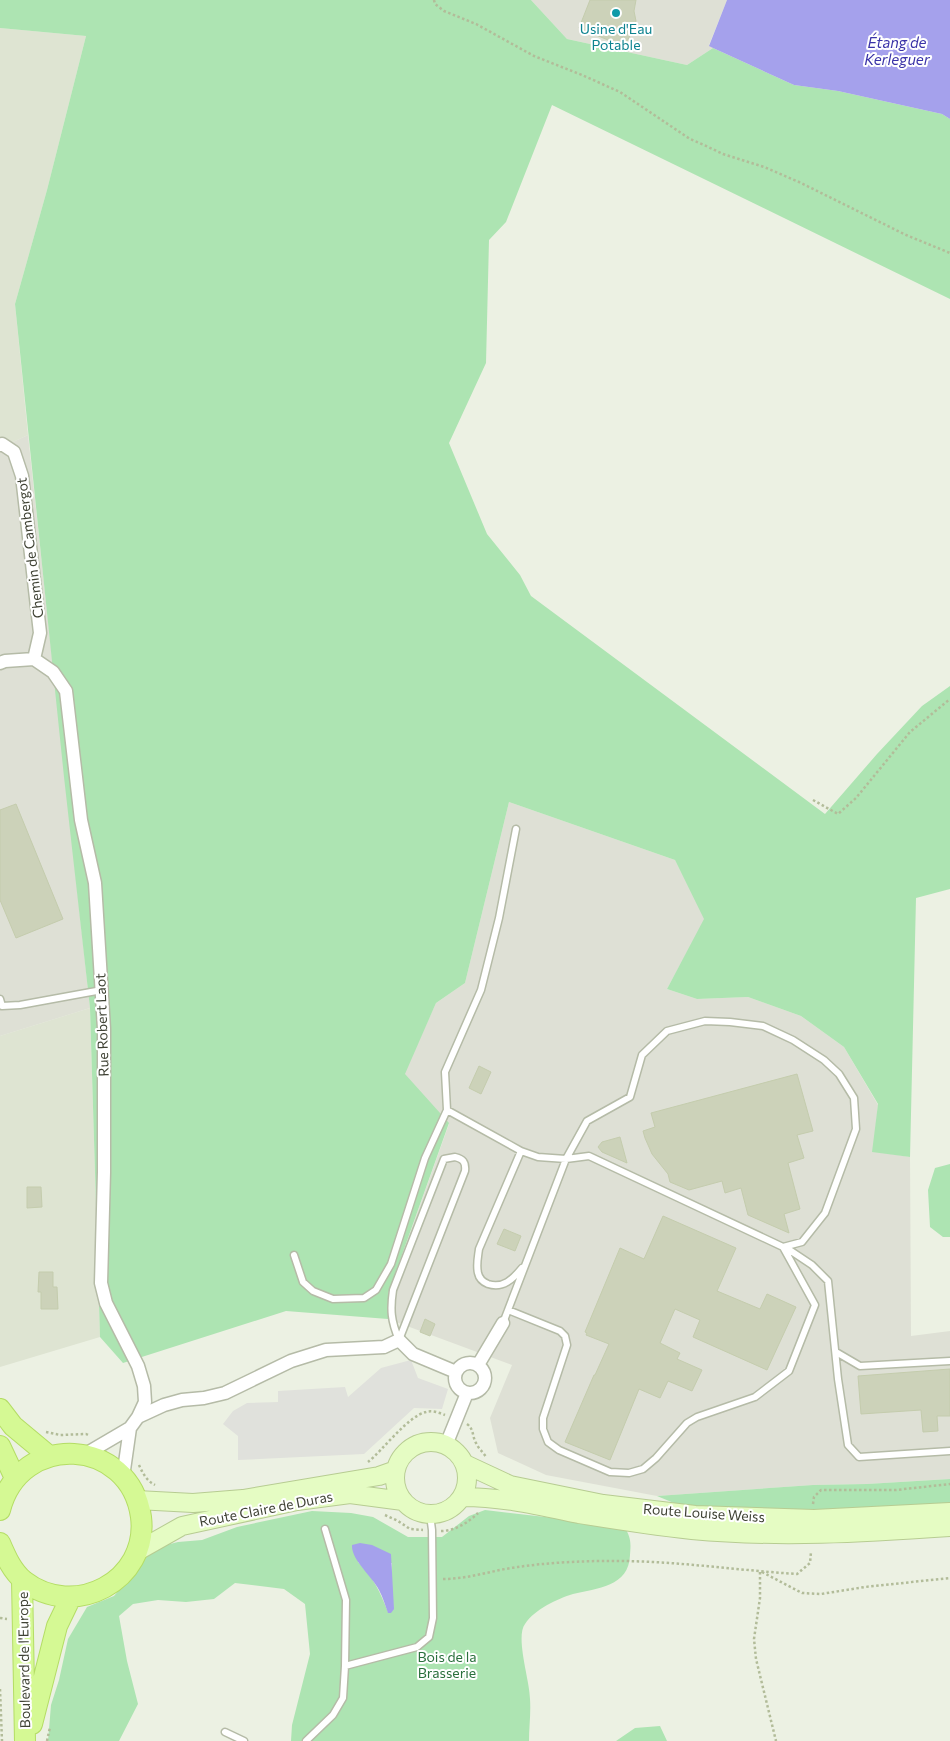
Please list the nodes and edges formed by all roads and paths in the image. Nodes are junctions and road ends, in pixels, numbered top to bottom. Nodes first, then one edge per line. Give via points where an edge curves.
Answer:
1 (434, 0) edge
2 (950, 254) edge
3 (0, 445) edge
4 (34, 660) junction
5 (0, 663) edge
6 (950, 699) edge
7 (813, 800) dead end
8 (516, 829) dead end
9 (102, 990) junction
10 (0, 999) edge
11 (447, 1110) junction
12 (521, 1151) junction
13 (566, 1159) junction
14 (784, 1247) junction
15 (294, 1256) dead end
16 (526, 1264) junction
17 (508, 1310) junction
18 (503, 1323) joint
19 (399, 1340) junction
20 (836, 1352) junction
21 (950, 1361) edge
22 (478, 1365) junction
23 (456, 1372) junction
24 (467, 1393) junction
25 (0, 1409) edge
26 (138, 1417) junction
27 (130, 1428) junction
28 (86, 1434) dead end
29 (93, 1437) dead end
30 (128, 1443) junction
31 (446, 1445) junction
32 (0, 1446) edge
33 (950, 1451) edge
34 (84, 1455) junction
35 (49, 1456) junction
36 (373, 1458) dead end
37 (366, 1464) dead end
38 (465, 1464) junction
39 (396, 1470) junction
40 (123, 1477) junction
41 (15, 1478) junction
42 (950, 1484) edge
43 (157, 1486) dead end
44 (462, 1497) junction
45 (137, 1500) junction
46 (403, 1501) junction
47 (813, 1506) dead end
48 (0, 1510) edge
49 (950, 1512) edge
50 (430, 1515) junction
51 (950, 1527) edge
52 (326, 1529) dead end
53 (0, 1543) edge
54 (136, 1552) junction
55 (811, 1552) dead end
56 (760, 1572) junction
57 (950, 1578) edge
58 (22, 1580) junction
59 (432, 1580) junction
60 (71, 1598) junction
61 (345, 1666) junction
62 (0, 1689) edge
63 (51, 1722) dead end
64 (225, 1732) dead end
65 (2, 1741) edge
66 (27, 1741) edge
67 (48, 1741) edge
68 (244, 1741) edge
69 (306, 1741) edge
70 (776, 1741) edge

1 - 2 path via 444,11 476,24 534,56 620,92 697,142 764,167
3 - 4 street, Chemin de Cambergot via 14,452 22,476 40,633
4 - 5 street
4 - 9 street, Rue Robert Laot via 53,672 66,691 81,820 95,883
6 - 7 path via 910,732 856,798 838,814
8 - 11 lane via 481,990 445,1072
9 - 10 lane via 20,1005 2,1006
9 - 26 street, Rue Robert Laot via 104,1155 101,1283 106,1304 138,1366 144,1386 145,1402
11 - 12 lane
11 - 15 lane via 425,1158 391,1264 376,1290 364,1298 334,1299 313,1291 303,1282
12 - 13 lane via 538,1157
12 - 16 lane via 479,1249 478,1275 494,1286 504,1284
13 - 14 lane via 589,1156
13 - 14 lane via 588,1122 630,1096 642,1055 667,1031 705,1021 763,1026 824,1060 839,1074 854,1098 856,1129 825,1213 802,1242
13 - 16 lane
14 - 17 lane via 814,1305 789,1371 755,1397 697,1417 656,1458 629,1473 610,1472 548,1442 543,1418 567,1345 565,1336
14 - 20 lane via 812,1265 828,1281
16 - 17 lane
17 - 18 lane
18 - 22 street
19 - 19 lane via 465,1171 466,1164 462,1159 444,1159 393,1290 392,1323
19 - 23 street via 413,1354
19 - 26 street via 384,1346 326,1350 291,1361 226,1393 182,1400
20 - 21 lane via 860,1366
20 - 33 lane via 848,1445 859,1457
22 - 23 street via 463,1364
22 - 24 street via 484,1373 484,1383 477,1391
23 - 24 street via 455,1382
24 - 31 street
25 - 35 main road via 13,1426
26 - 27 street, Rue Robert Laot
27 - 30 street
27 - 34 street
28 - 29 path
30 - 40 street
30 - 43 path via 137,1450 143,1474
31 - 38 main road
31 - 39 main road via 429,1442 411,1448
32 - 41 main road
34 - 35 main road
34 - 40 main road via 101,1461
35 - 41 main road
36 - 37 path
38 - 44 main road via 467,1481
38 - 49 main road, Route Louise Weiss via 510,1485 604,1504 694,1515 814,1519
39 - 45 main road, Route Claire de Duras via 379,1476 243,1499 193,1502
39 - 46 main road via 396,1486
40 - 45 main road
41 - 48 main road via 3,1497
42 - 47 path via 896,1490 821,1490 814,1496
44 - 50 main road via 452,1508
44 - 51 main road, Route Louise Weiss via 507,1500 692,1530 814,1535
45 - 54 main road via 141,1517
46 - 50 main road via 415,1511
46 - 54 main road, Route Claire de Duras via 350,1494 297,1501 182,1526
50 - 59 lane
52 - 61 lane via 346,1600
53 - 58 main road via 8,1563
54 - 60 main road via 126,1570 110,1585 91,1594
55 - 56 path via 810,1563 797,1574
56 - 57 path via 802,1592 821,1594
56 - 59 path via 663,1561 605,1561 519,1566 460,1579
56 - 70 path via 754,1639
58 - 60 main road via 53,1596
58 - 66 main road, Boulevard de l'Europe
59 - 61 lane via 433,1618 429,1637 417,1648
60 - 66 main road, Boulevard de l'Europe via 57,1626
61 - 69 lane via 343,1698 333,1716
62 - 65 path
63 - 67 path
64 - 68 lane

